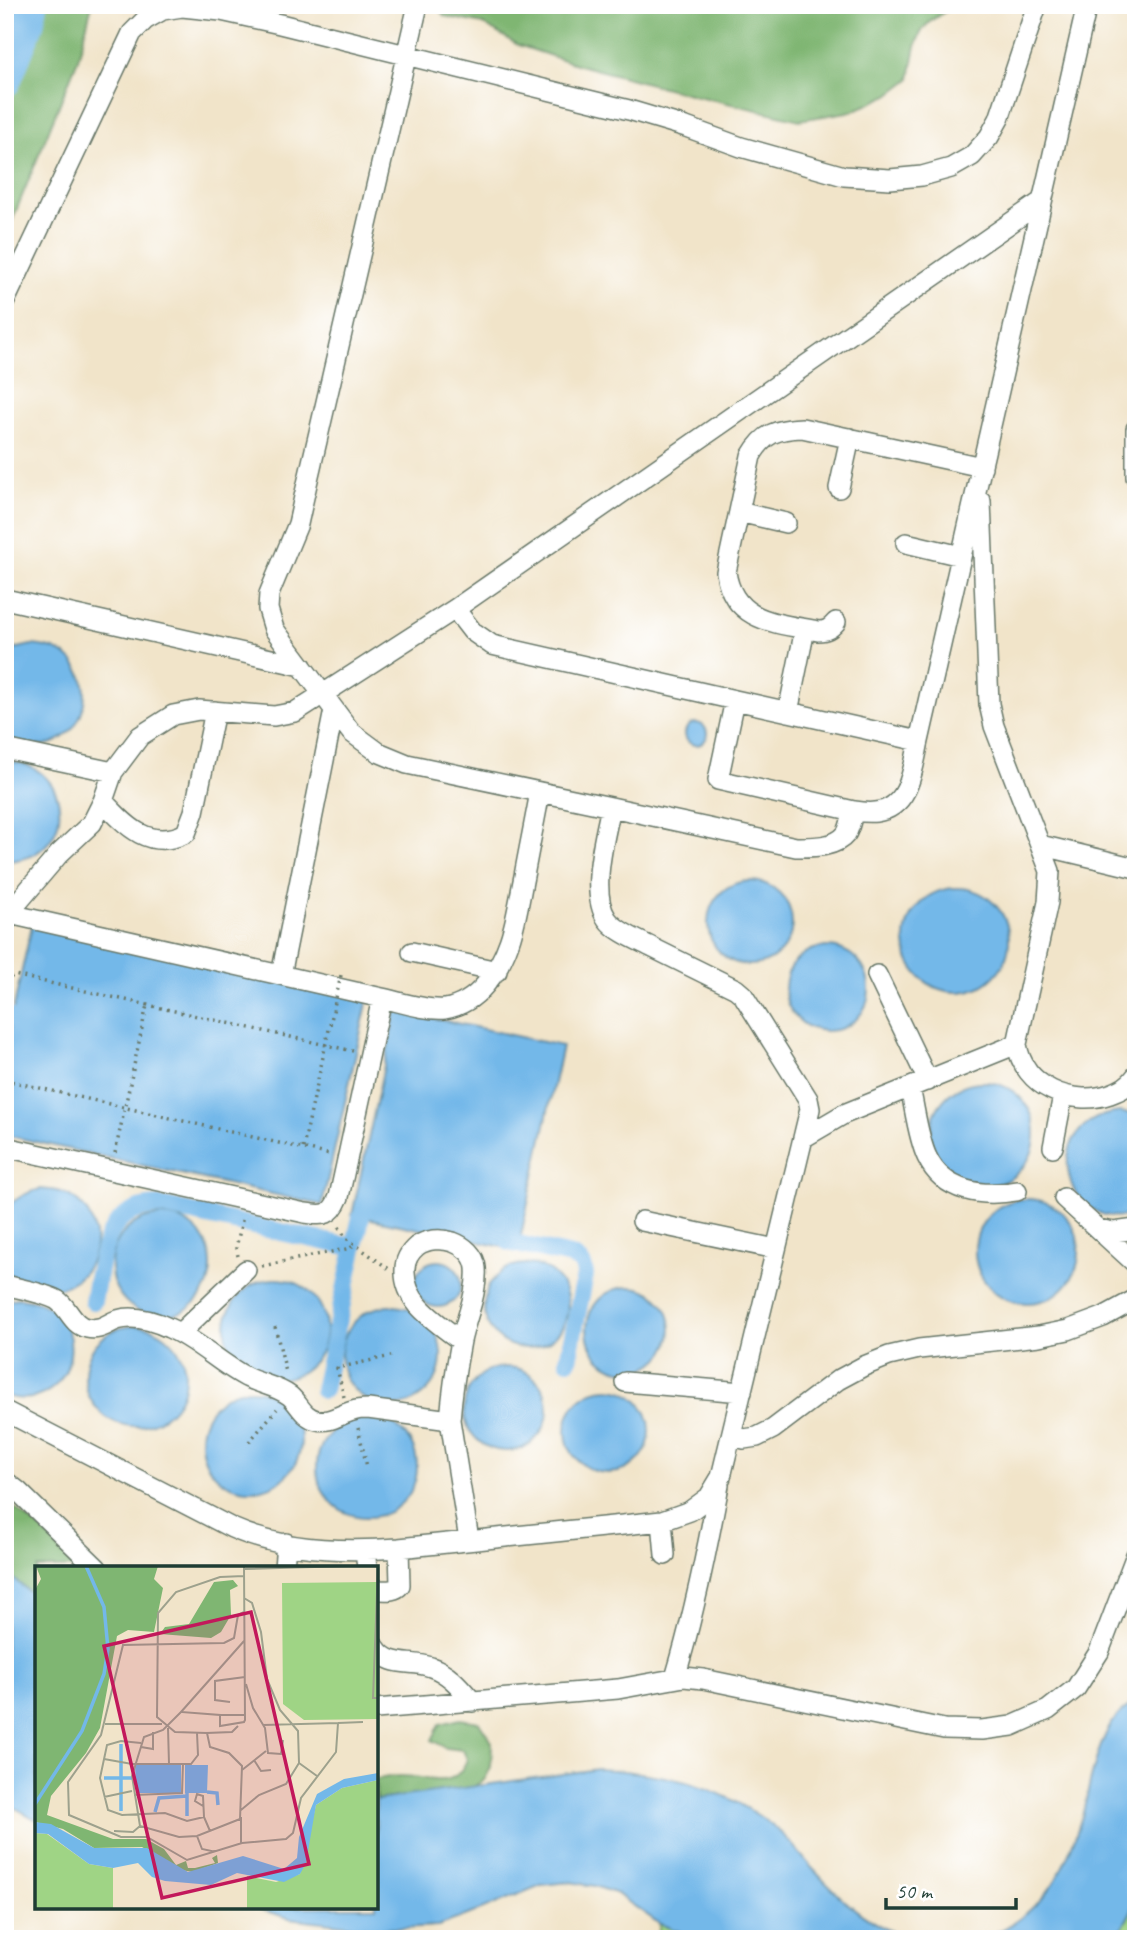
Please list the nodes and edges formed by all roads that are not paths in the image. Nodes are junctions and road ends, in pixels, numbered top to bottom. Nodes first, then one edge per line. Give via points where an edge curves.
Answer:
1 (418, 5) edge
2 (1037, 5) edge
3 (1087, 5) edge
4 (407, 55) junction
5 (1042, 201) junction
6 (5, 301) edge
7 (1136, 429) edge
8 (850, 438) junction
9 (981, 471) junction
10 (1136, 477) edge
11 (839, 488) dead end
12 (739, 512) junction
13 (786, 523) dead end
14 (906, 543) dead end
15 (961, 556) junction
16 (5, 599) edge
17 (455, 610) junction
18 (836, 622) dead end
19 (805, 629) junction
20 (302, 666) junction
21 (735, 700) junction
22 (328, 702) junction
23 (215, 711) junction
24 (788, 712) junction
25 (919, 741) junction
26 (5, 749) edge
27 (113, 772) junction
28 (540, 792) junction
29 (103, 801) junction
30 (611, 807) junction
31 (854, 811) junction
32 (1040, 845) junction
33 (1136, 868) edge
34 (6, 917) edge
35 (412, 952) dead end
36 (497, 971) junction
37 (281, 975) junction
38 (877, 975) dead end
39 (382, 998) junction
40 (1017, 1044) junction
41 (1134, 1083) edge
42 (919, 1084) junction
43 (1063, 1095) junction
44 (803, 1138) junction
45 (5, 1147) edge
46 (1052, 1147) dead end
47 (1017, 1191) dead end
48 (1064, 1198) dead end
49 (642, 1221) dead end
50 (1098, 1229) junction
51 (1136, 1229) edge
52 (776, 1249) junction
53 (1136, 1264) edge
54 (244, 1271) road end
55 (5, 1285) edge
56 (1136, 1299) edge
57 (180, 1333) junction
58 (461, 1341) junction
59 (625, 1382) dead end
60 (741, 1392) junction
61 (5, 1411) edge
62 (450, 1420) junction
63 (731, 1436) junction
64 (721, 1477) junction
65 (5, 1481) edge
66 (662, 1521) junction
67 (469, 1540) junction
68 (286, 1544) junction
69 (399, 1548) junction
70 (665, 1555) dead end
71 (1136, 1555) edge
72 (366, 1559) edge
73 (95, 1566) edge
74 (284, 1566) edge
75 (378, 1590) edge
76 (378, 1651) edge
77 (675, 1678) junction
78 (472, 1702) junction
79 (378, 1709) edge

1 - 4 lane
2 - 4 lane via 989,137 972,156 951,168 890,180 844,176 629,110
3 - 5 lane
4 - 6 lane via 221,11 182,7 145,20 132,33
4 - 20 lane via 298,524 269,594 274,629
5 - 9 lane
5 - 17 lane
7 - 10 lane
8 - 9 lane
8 - 11 lane
8 - 12 lane via 802,428 771,433 751,456
9 - 15 lane
9 - 32 lane via 989,704
12 - 13 lane
12 - 19 lane via 726,572 735,600 762,619
14 - 15 lane
15 - 25 lane
16 - 20 lane
17 - 21 lane via 472,631 492,645
17 - 22 lane
18 - 19 lane via 825,631
19 - 24 lane
20 - 22 lane
21 - 24 lane
21 - 31 lane via 718,780
22 - 23 lane via 274,716
22 - 28 lane via 351,732 377,751 407,764
22 - 37 lane
23 - 27 lane via 173,715 140,736
23 - 29 lane via 186,833 172,840 141,834
24 - 25 lane
25 - 31 lane via 903,796 892,807 876,812
26 - 27 lane
27 - 29 lane
28 - 30 lane
28 - 36 lane via 514,930
29 - 34 lane via 92,823
30 - 31 lane via 817,848 846,834
30 - 44 lane via 599,877 607,920 743,995 808,1099
32 - 33 lane
32 - 40 lane via 1050,871 1049,893
34 - 37 lane
35 - 36 lane
36 - 39 lane via 465,1003 444,1009
37 - 39 lane
38 - 42 lane
39 - 45 lane via 339,1197 329,1213 305,1213
40 - 42 lane
40 - 43 lane via 1031,1074
41 - 43 lane via 1092,1098
42 - 44 lane via 844,1114
42 - 47 lane via 926,1154 942,1178 987,1195
43 - 46 lane
44 - 52 lane
48 - 50 lane
49 - 52 lane
50 - 51 lane
50 - 53 lane
52 - 60 lane
54 - 57 lane
55 - 57 lane via 55,1299 84,1328 104,1328 132,1318
56 - 63 lane via 1068,1330 888,1356 838,1380 773,1429 757,1437
57 - 62 lane via 243,1376 289,1396 302,1412 320,1421 368,1409
58 - 58 lane via 475,1283 471,1253 447,1240 420,1244 405,1264 408,1292
58 - 62 lane
59 - 60 lane
60 - 63 lane
61 - 68 lane via 246,1535
62 - 67 lane
63 - 64 lane
64 - 66 lane via 709,1497 690,1511
64 - 77 lane via 704,1571
65 - 73 lane
66 - 67 lane
66 - 70 lane
67 - 69 lane
68 - 72 lane
68 - 74 lane
69 - 72 lane
69 - 75 lane via 400,1585
71 - 77 lane via 1099,1652 1076,1688 1048,1710 1012,1726 944,1729 703,1679
76 - 78 lane via 388,1660 421,1664 445,1674
77 - 78 lane via 618,1689
78 - 79 lane

